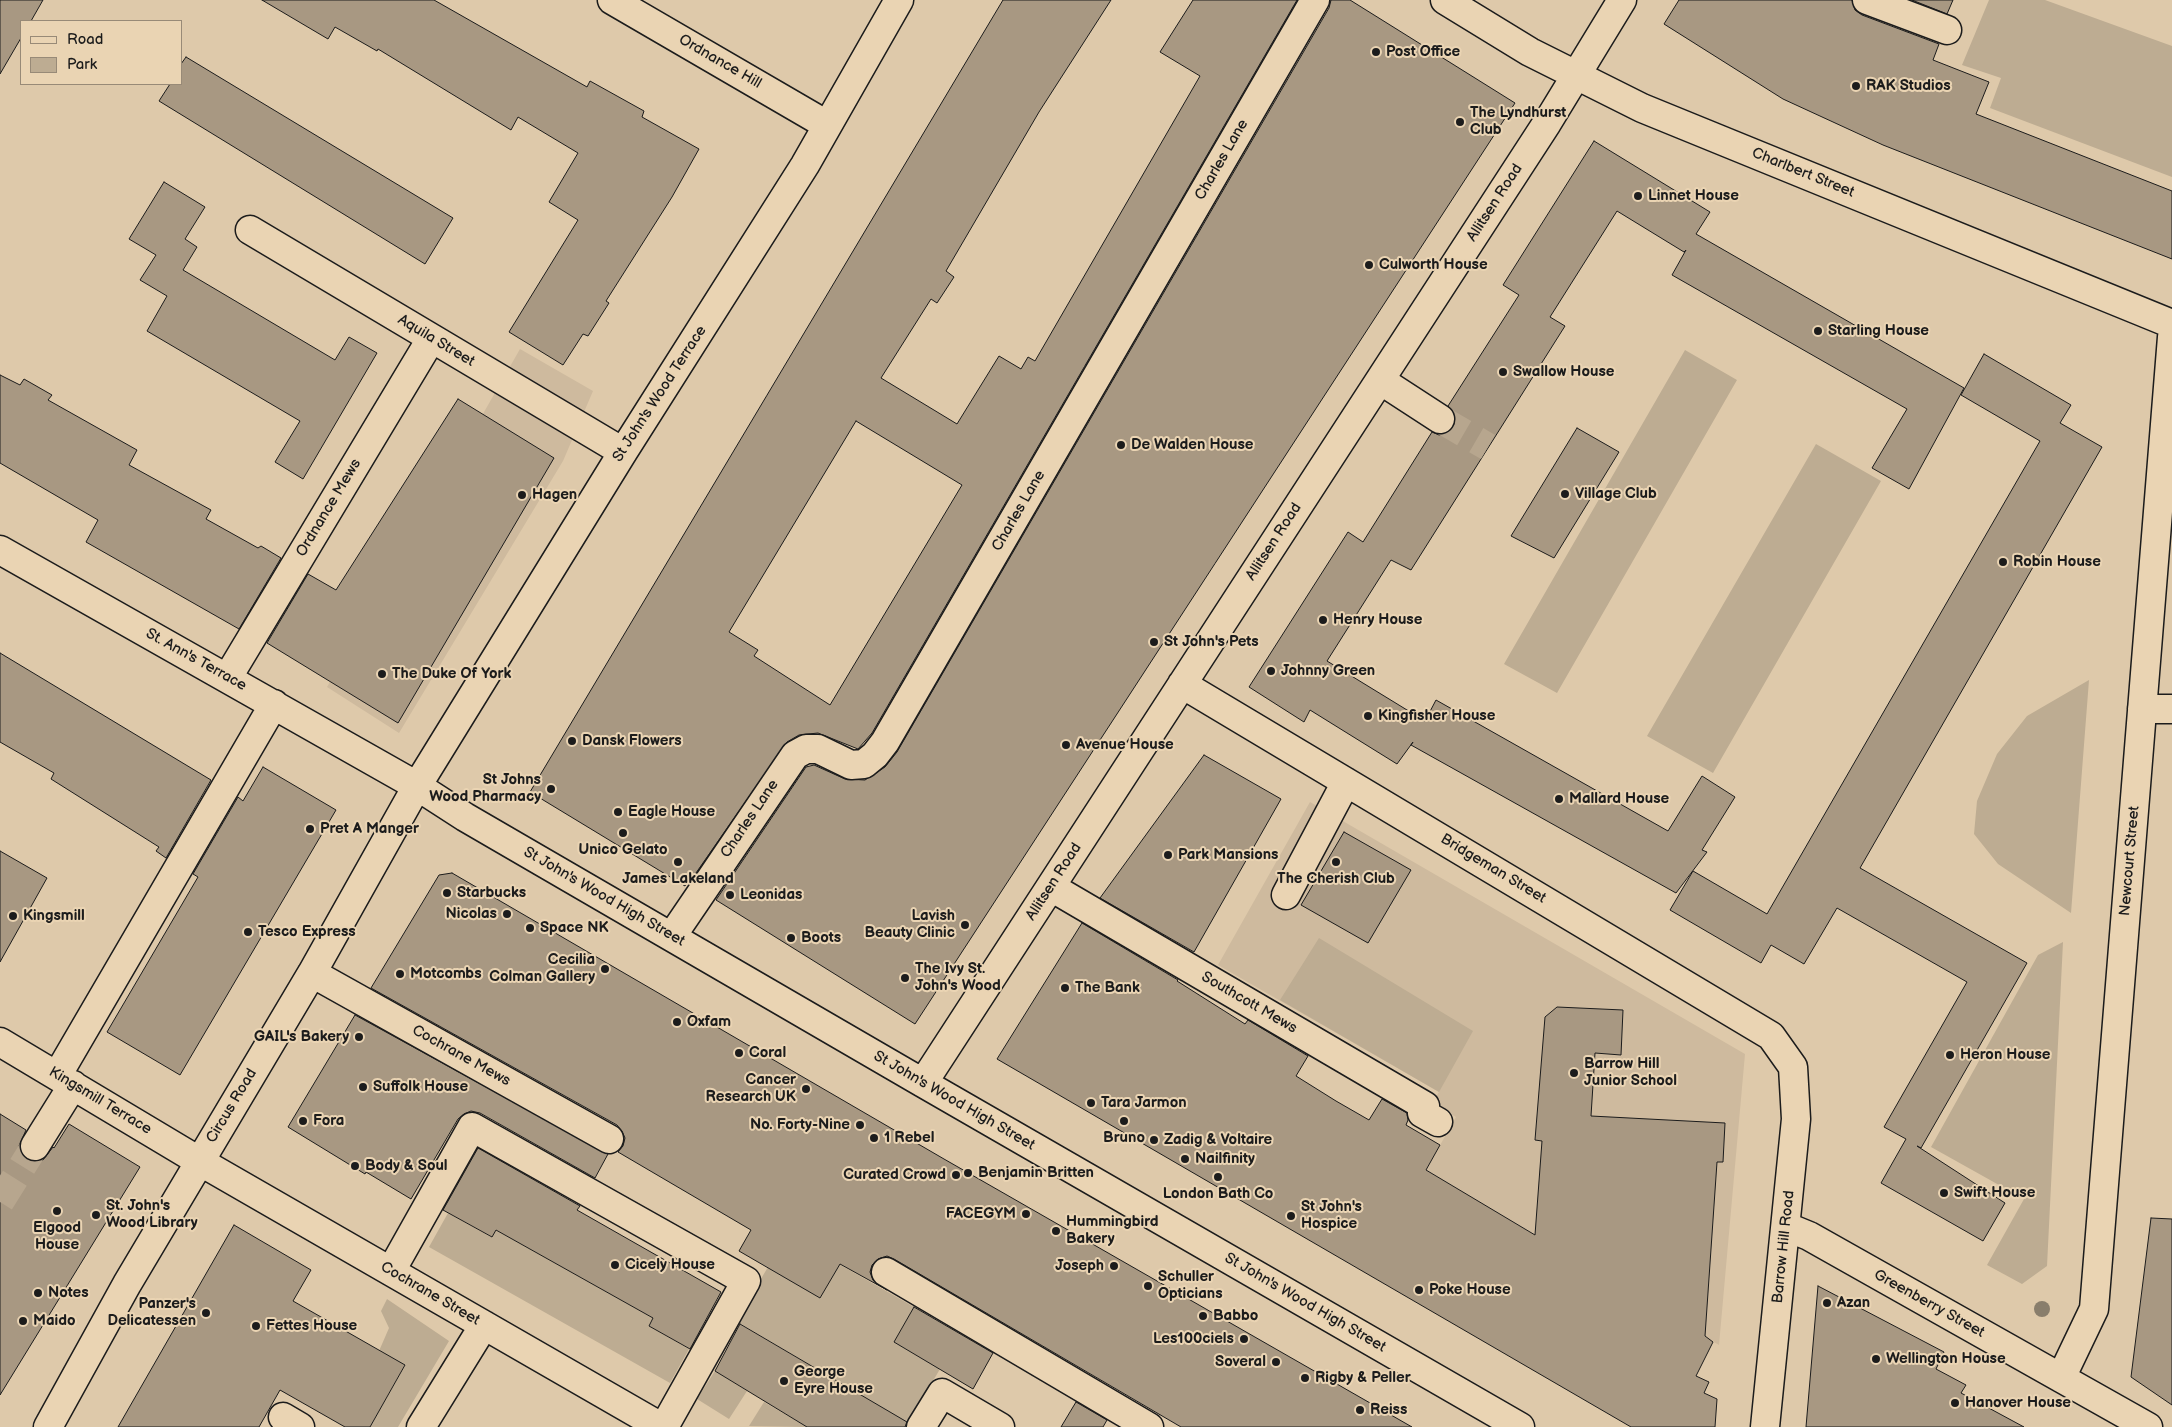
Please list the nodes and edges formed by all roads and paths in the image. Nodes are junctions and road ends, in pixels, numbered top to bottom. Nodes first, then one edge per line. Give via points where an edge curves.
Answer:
1 (612, 0) edge
2 (899, 0) edge
3 (1315, 0) edge
4 (1445, 0) edge
5 (1622, 0) edge
6 (1867, 0) edge
7 (1947, 30) dead end
8 (1577, 76) junction
9 (827, 125) junction
10 (250, 230) dead end
11 (2172, 324) edge
12 (2172, 337) edge
13 (431, 339) junction
14 (1380, 380) junction
15 (1440, 419) tunnel mouth
16 (623, 452) junction
17 (0, 550) edge
18 (228, 677) junction
19 (1182, 684) junction
20 (274, 704) junction
21 (2142, 708) junction
22 (2172, 708) edge
23 (391, 771) joint
24 (1346, 782) junction
25 (417, 786) junction
26 (1051, 887) junction
27 (1286, 895) dead end
28 (672, 936) junction
29 (312, 973) junction
30 (0, 1042) edge
31 (1792, 1067) joint
32 (65, 1081) junction
33 (923, 1083) junction
34 (1438, 1122) dead end
35 (610, 1139) dead end
36 (35, 1146) tunnel mouth
37 (199, 1160) junction
38 (1787, 1227) junction
39 (391, 1271) junction
40 (886, 1272) dead end
41 (484, 1325) junction
42 (2061, 1378) junction
43 (48, 1427) edge
44 (421, 1427) edge
45 (662, 1427) edge
46 (922, 1427) edge
47 (1000, 1427) edge
48 (1149, 1427) edge
49 (1520, 1427) edge
50 (1765, 1427) edge
51 (2148, 1427) edge

1 - 9 street, Ordnance Hill
2 - 9 street, St John's Wood Terrace
3 - 28 street, Charles Lane via 875,756 864,764 852,765 818,749 806,749 796,755
4 - 8 street, Charlbert Street via 1530,52
5 - 8 street, Allitsen Road
6 - 7 street
8 - 11 street, Charlbert Street via 1642,108
8 - 14 street, Allitsen Road
9 - 16 street, St John's Wood Terrace
10 - 13 street, Aquila Street
12 - 21 street, Newcourt Street
13 - 16 street, Aquila Street
13 - 18 street, Ordnance Mews
14 - 15 street
14 - 19 street, Allitsen Road
16 - 25 street, St John's Wood Terrace
17 - 18 street, St. Ann's Terrace
18 - 20 street, St. Ann's Terrace
19 - 24 street, Bridgeman Street
19 - 26 street, Allitsen Road
20 - 23 street, St. Ann's Terrace
20 - 32 street
21 - 22 street
21 - 42 street, Newcourt Street via 2094,1309
23 - 25 street, St John's Wood High Street
24 - 27 street
24 - 31 street, Bridgeman Street via 1771,1036
25 - 28 street, St John's Wood High Street
25 - 29 street, Circus Road
26 - 33 street, Allitsen Road
26 - 34 street, Southcott Mews via 1425,1106 1422,1113
28 - 33 street, St John's Wood High Street
29 - 35 street, Cochrane Mews
29 - 37 street, Circus Road
30 - 32 street, Kingsmill Terrace
31 - 38 street, Barrow Hill Road via 1796,1119
32 - 36 street
32 - 37 street, Kingsmill Terrace
33 - 49 street, St John's Wood High Street
37 - 39 street, Cochrane Street
37 - 43 street, Circus Road
38 - 42 street, Greenberry Street via 1809,1236
38 - 50 street, Barrow Hill Road
39 - 41 street, Cochrane Street
39 - 45 street via 472,1127 746,1281
40 - 48 street
41 - 44 street
41 - 45 street, Cochrane Street
42 - 51 street, Greenberry Street
46 - 47 street via 942,1393

